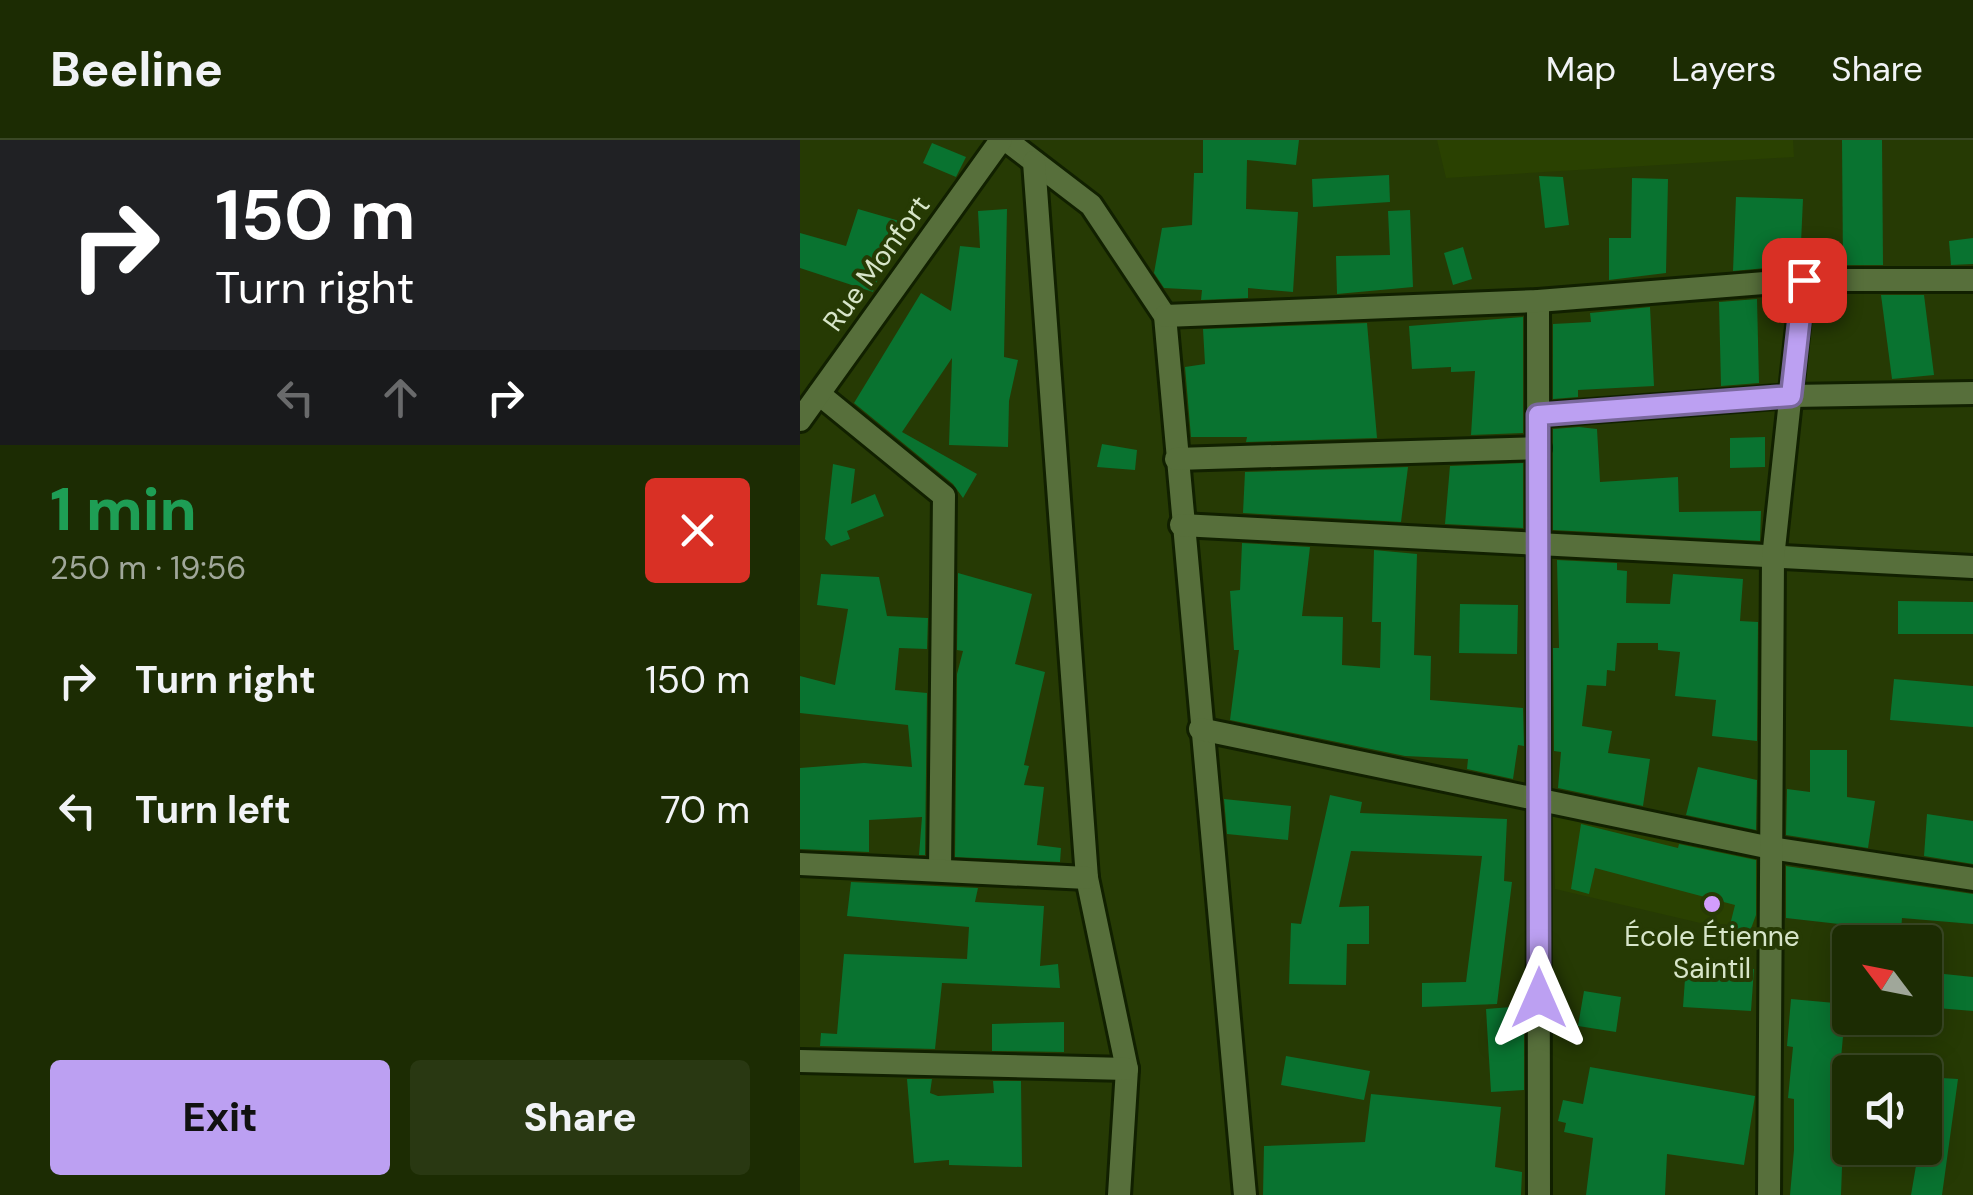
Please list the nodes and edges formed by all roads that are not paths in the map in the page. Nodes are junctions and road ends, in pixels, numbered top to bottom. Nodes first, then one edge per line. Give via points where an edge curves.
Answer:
1 (1004, 140) edge
2 (1034, 162) junction
3 (1804, 280) junction
4 (1973, 280) edge
5 (1538, 301) junction
6 (1165, 316) junction
7 (1973, 392) edge
8 (819, 394) junction
9 (1791, 396) junction
10 (1538, 415) junction
11 (800, 420) edge
12 (1539, 448) junction
13 (1176, 459) junction
14 (1181, 525) junction
15 (1539, 546) junction
16 (1773, 558) junction
17 (1973, 567) edge
18 (1200, 728) junction
19 (1540, 802) junction
20 (1772, 848) junction
21 (800, 864) edge
22 (940, 870) junction
23 (1087, 878) junction
24 (1973, 878) edge
25 (800, 1061) edge
26 (1127, 1069) junction
27 (1119, 1195) edge
28 (1244, 1195) edge
29 (1539, 1195) edge
30 (1769, 1195) edge

1 - 2 street
1 - 8 street, Rue Monfort
2 - 6 street via 1091,206
2 - 23 street
3 - 4 street
3 - 5 street
3 - 9 street
5 - 6 street
5 - 10 street
6 - 13 street
7 - 9 street
8 - 11 street, Rue Monfort
8 - 22 street via 944,496
9 - 10 street
9 - 16 street
10 - 12 street
12 - 13 street
12 - 15 street
13 - 14 street
14 - 15 street
14 - 18 street
15 - 16 street
15 - 19 street
16 - 17 street
16 - 20 street
18 - 19 street
18 - 28 street
19 - 20 street
19 - 29 street
20 - 24 street
20 - 30 street
21 - 22 street
22 - 23 street
23 - 26 street
25 - 26 street
26 - 27 street

